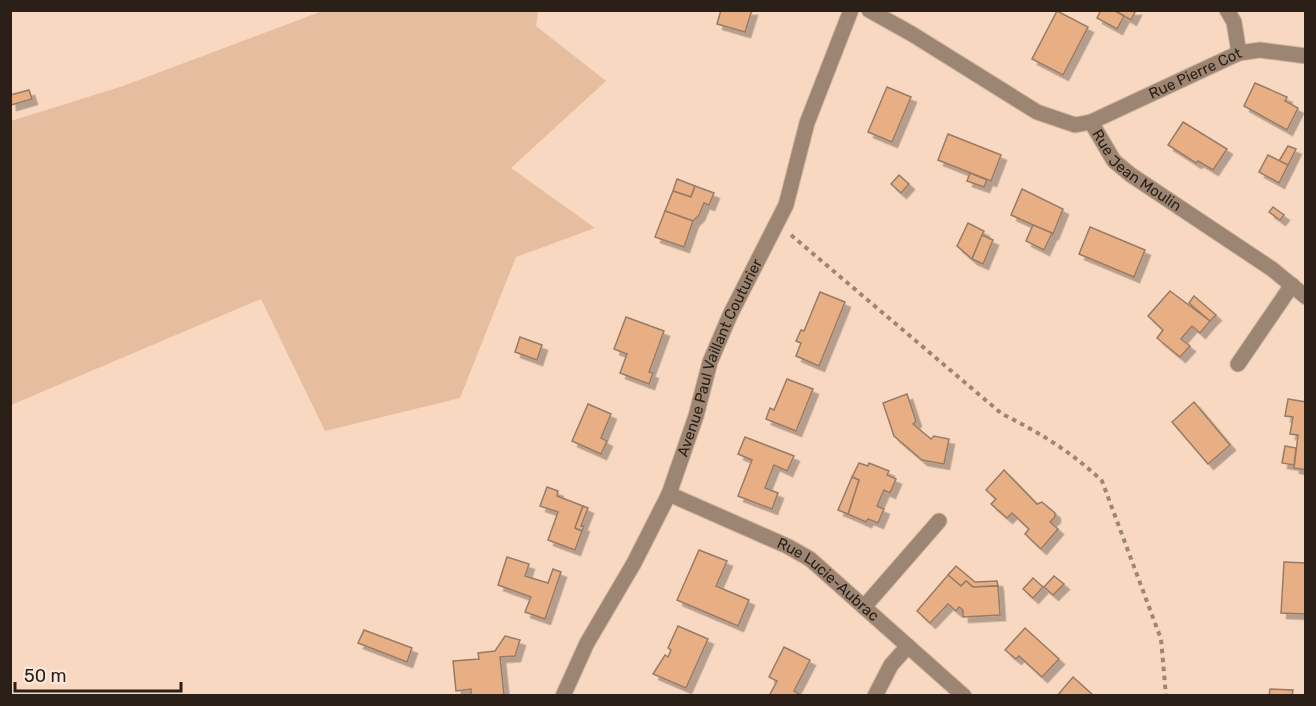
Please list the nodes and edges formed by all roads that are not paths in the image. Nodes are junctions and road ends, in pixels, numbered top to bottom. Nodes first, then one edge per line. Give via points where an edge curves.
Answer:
1 (851, 10) edge
2 (869, 10) edge
3 (1227, 10) edge
4 (1239, 53) junction
5 (1305, 56) edge
6 (1091, 122) junction
7 (1292, 285) junction
8 (1305, 297) edge
9 (1238, 364) dead end
10 (669, 494) junction
11 (939, 521) dead end
12 (864, 607) junction
13 (908, 646) junction
14 (563, 696) edge
15 (875, 696) edge
16 (964, 696) edge

1 - 10 street, Avenue Paul Vaillant Couturier via 807,123 794,178 777,224 710,362
2 - 6 street, Rue Jean Moulin via 1037,112 1075,125
3 - 4 street via 1234,22
4 - 5 street, Rue Pierre Cot via 1260,50
4 - 6 street, Rue Pierre Cot
6 - 7 street, Rue Jean Moulin via 1114,161 1131,175
7 - 8 street, Rue Jean Moulin
7 - 9 street
10 - 12 street, Rue Lucie-Aubrac via 803,555
10 - 14 street, Avenue Paul Vaillant Couturier via 586,643
11 - 12 street
12 - 13 street, Rue Lucie-Aubrac
13 - 15 street via 891,665
13 - 16 street, Rue Lucie-Aubrac

